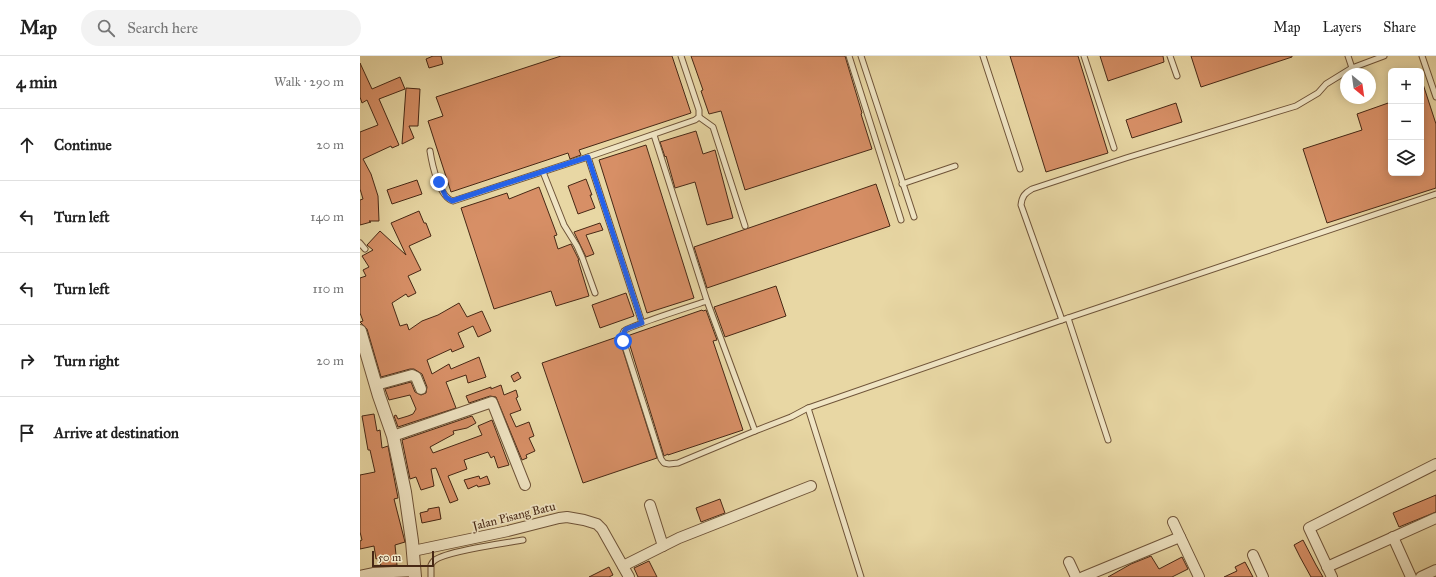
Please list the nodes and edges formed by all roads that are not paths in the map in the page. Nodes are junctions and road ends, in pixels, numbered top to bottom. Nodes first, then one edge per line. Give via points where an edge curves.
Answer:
1 (681, 56) edge
2 (849, 56) edge
3 (861, 56) edge
4 (983, 56) edge
5 (1084, 56) edge
6 (1170, 56) edge
7 (1348, 56) edge
8 (1384, 56) edge
9 (1422, 56) edge
10 (1352, 68) joint
11 (1340, 75) edge
12 (1177, 76) dead end
13 (1436, 97) edge
14 (698, 117) junction
15 (654, 135) junction
16 (1114, 148) dead end
17 (430, 151) dead end
18 (588, 157) junction
19 (955, 166) dead end
20 (1020, 169) dead end
21 (542, 172) junction
22 (902, 184) junction
23 (1436, 194) edge
24 (914, 217) dead end
25 (901, 220) dead end
26 (745, 226) dead end
27 (360, 243) edge
28 (365, 249) dead end
29 (594, 293) dead end
30 (707, 301) junction
31 (1065, 319) junction
32 (642, 323) junction
33 (360, 330) edge
34 (376, 385) junction
35 (421, 389) dead end
36 (808, 408) junction
37 (755, 431) junction
38 (393, 436) junction
39 (1108, 440) dead end
40 (1436, 464) edge
41 (525, 485) dead end
42 (811, 486) dead end
43 (650, 505) dead end
44 (1436, 518) edge
45 (1173, 522) dead end
46 (1180, 537) junction
47 (1393, 537) junction
48 (523, 540) dead end
49 (663, 546) junction
50 (413, 551) junction
51 (1253, 554) dead end
52 (1069, 562) dead end
53 (623, 566) junction
54 (1327, 567) junction
55 (1436, 570) edge
56 (415, 574) edge
57 (360, 576) edge
58 (1196, 576) edge
59 (431, 577) edge
60 (629, 577) edge
61 (861, 577) edge
62 (1076, 577) edge
63 (1083, 577) edge
64 (1264, 577) edge
65 (1332, 577) edge
66 (1411, 577) edge
67 (1421, 577) edge

1 - 14 lane via 699,110
2 - 25 lane
3 - 22 lane
4 - 20 lane
5 - 16 lane
6 - 12 lane
7 - 10 lane
8 - 10 lane
9 - 13 lane
11 - 31 lane via 1296,106 1126,158 1024,193 1021,205
14 - 15 lane
14 - 26 lane via 713,127
15 - 18 lane
15 - 30 lane
17 - 21 lane via 441,187 446,197 452,201
18 - 21 lane
18 - 32 lane
19 - 22 lane
21 - 29 lane via 564,225 582,257
22 - 24 lane
23 - 31 lane
27 - 28 lane
30 - 32 lane
30 - 37 lane
31 - 36 lane
31 - 39 lane
32 - 37 lane via 626,329 623,341 664,463 686,460
33 - 34 street
34 - 35 street via 412,375 416,377
34 - 38 street
36 - 37 lane
36 - 61 lane
38 - 41 street via 492,402
38 - 50 street via 405,492
40 - 54 street via 1309,528
42 - 49 street
43 - 49 street
44 - 47 street
45 - 46 street
46 - 58 street
46 - 63 street
47 - 54 street
47 - 66 street
48 - 59 lane via 441,557 431,565
49 - 53 street
50 - 53 street, Jalan Pisang Batu via 568,517 597,524
50 - 56 street
51 - 64 street
52 - 62 street
53 - 60 street, Jalan Pisang Batu
54 - 65 street
55 - 67 street
56 - 57 street via 373,573

